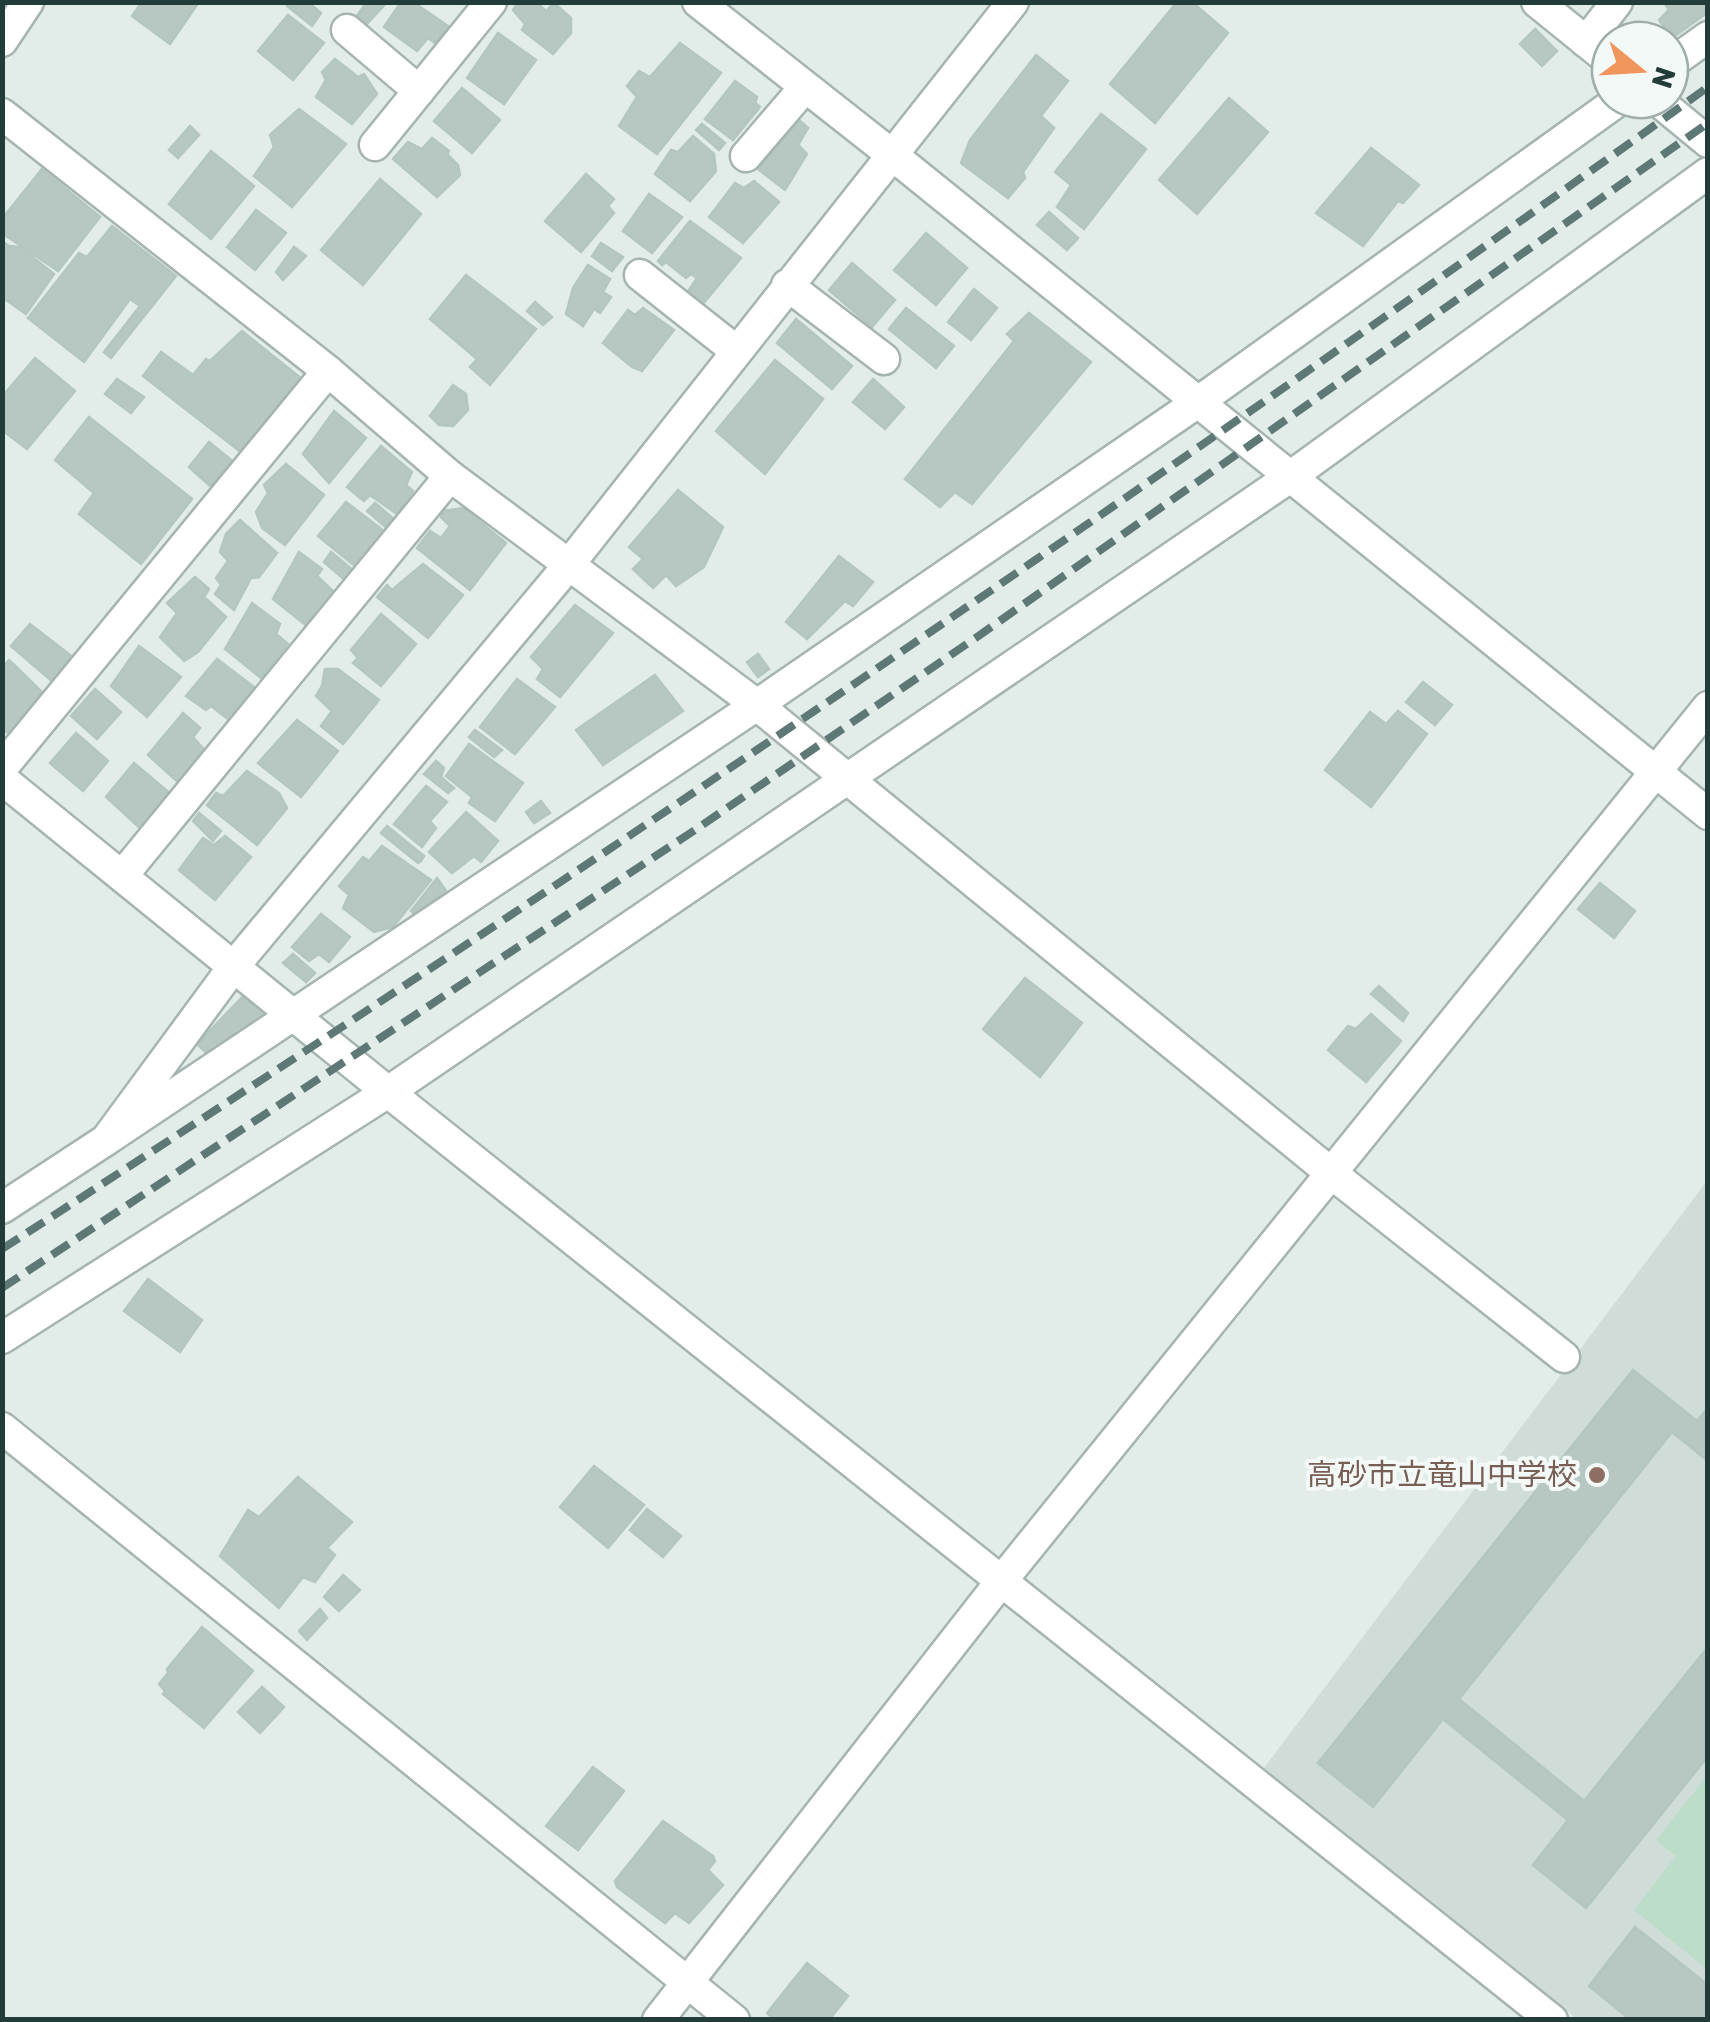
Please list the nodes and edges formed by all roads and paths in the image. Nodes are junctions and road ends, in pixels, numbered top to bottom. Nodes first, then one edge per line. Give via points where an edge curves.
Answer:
1 (28, 2) edge
2 (492, 2) edge
3 (698, 2) edge
4 (1014, 2) edge
5 (1538, 2) edge
6 (347, 30) dead end
7 (2, 41) edge
8 (1590, 45) edge
9 (806, 88) junction
10 (419, 91) junction
11 (2, 114) edge
12 (1592, 120) edge
13 (1681, 120) edge
14 (1708, 142) edge
15 (375, 146) dead end
16 (891, 154) junction
17 (746, 156) dead end
18 (1708, 173) edge
19 (640, 275) dead end
20 (787, 285) junction
21 (736, 350) junction
22 (884, 359) dead end
23 (328, 371) junction
24 (1198, 402) junction
25 (450, 476) junction
26 (1290, 477) junction
27 (567, 566) junction
28 (757, 706) junction
29 (1708, 706) edge
30 (2, 768) edge
31 (1655, 772) junction
32 (847, 779) junction
33 (2, 780) edge
34 (1708, 814) edge
35 (122, 876) junction
36 (234, 966) junction
37 (294, 1016) junction
38 (388, 1092) junction
39 (106, 1140) junction
40 (1331, 1173) junction
41 (2, 1208) edge
42 (2, 1338) edge
43 (1564, 1357) dead end
44 (2, 1428) edge
45 (1003, 1579) junction
46 (688, 1982) junction
47 (658, 2020) edge
48 (734, 2020) edge
49 (1552, 2020) edge

1 - 7 street
2 - 10 street
3 - 9 street
4 - 16 street
5 - 8 street
6 - 10 street
9 - 16 street
9 - 17 street
10 - 15 street
11 - 23 street
12 - 24 street
13 - 14 street
16 - 20 street
16 - 24 street
18 - 26 street
19 - 21 street
20 - 21 street
20 - 22 street
21 - 27 street
23 - 25 street
23 - 30 street
24 - 26 street
24 - 28 street
25 - 27 street
25 - 35 street
26 - 31 street
26 - 32 street
27 - 28 street
27 - 36 street
28 - 32 street
28 - 37 street
29 - 31 street
31 - 34 street
31 - 40 street
32 - 38 street
32 - 40 street
33 - 35 street
35 - 36 street
36 - 37 street
36 - 39 street
37 - 38 street
37 - 39 street
38 - 42 street
38 - 45 street
39 - 41 street
40 - 43 street
40 - 45 street
44 - 46 street
45 - 46 street
45 - 49 street
46 - 47 street
46 - 48 street

